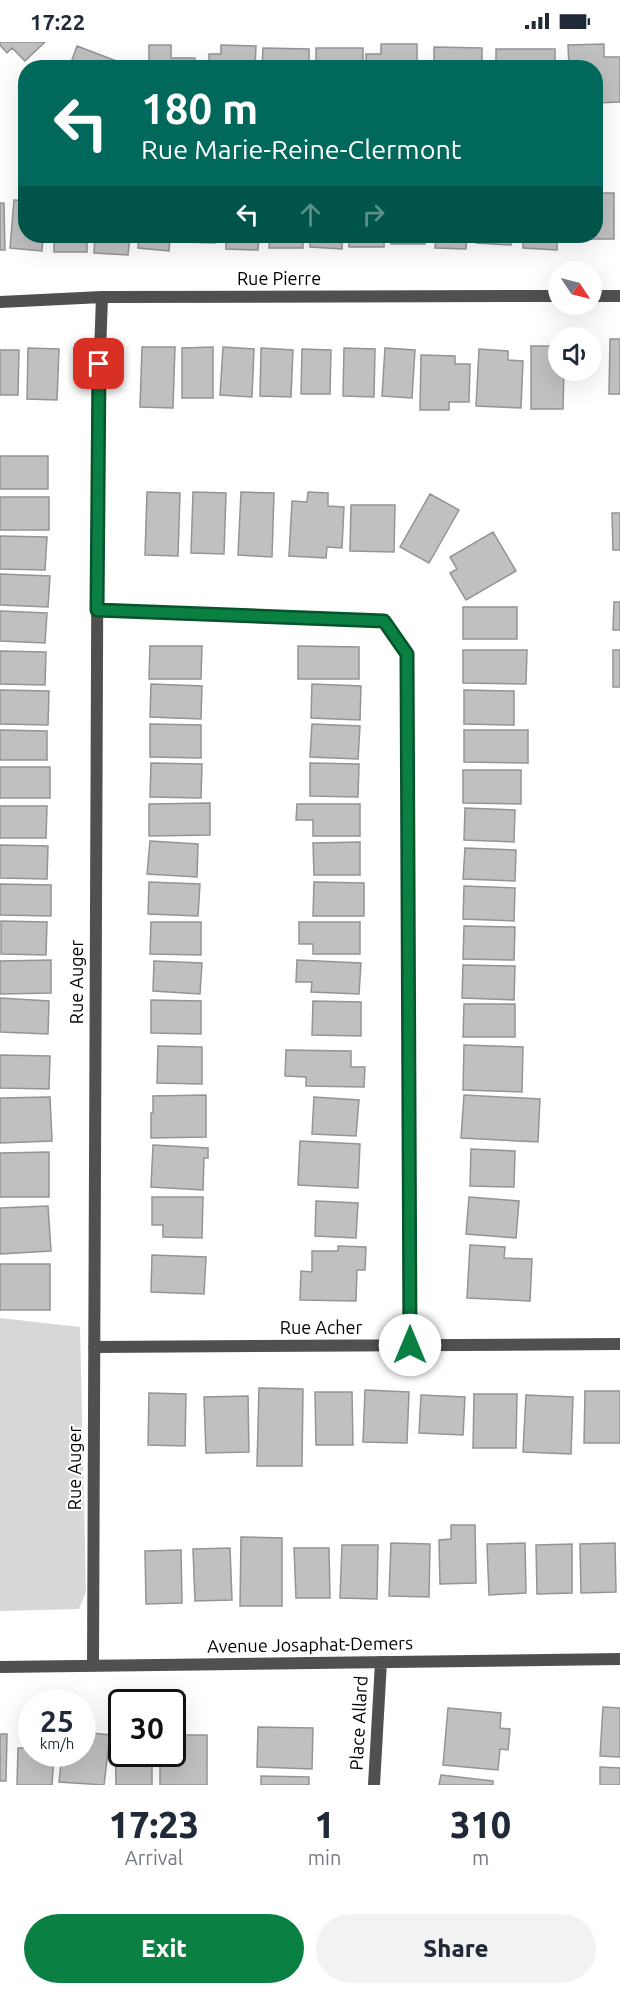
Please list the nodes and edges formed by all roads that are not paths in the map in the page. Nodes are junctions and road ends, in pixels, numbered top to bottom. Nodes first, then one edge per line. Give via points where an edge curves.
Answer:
1 (602, 296) edge
2 (620, 296) edge
3 (102, 297) junction
4 (548, 297) edge
5 (0, 302) edge
6 (97, 610) junction
7 (620, 1344) edge
8 (410, 1345) junction
9 (94, 1347) junction
10 (620, 1659) edge
11 (381, 1662) junction
12 (93, 1666) junction
13 (0, 1667) edge
14 (374, 1785) edge

1 - 2 street
3 - 4 street, Rue Pierre
3 - 5 street, Rue Pierre
3 - 6 street, Rue Auger
6 - 8 street via 384,621 407,654
6 - 9 street, Rue Auger
7 - 8 street, Rue Acher
8 - 9 street, Rue Acher
9 - 12 street, Rue Auger
10 - 11 street, Avenue Josaphat-Demers
11 - 12 street, Avenue Josaphat-Demers
11 - 14 street, Place Allard
12 - 13 street, Avenue Josaphat-Demers

